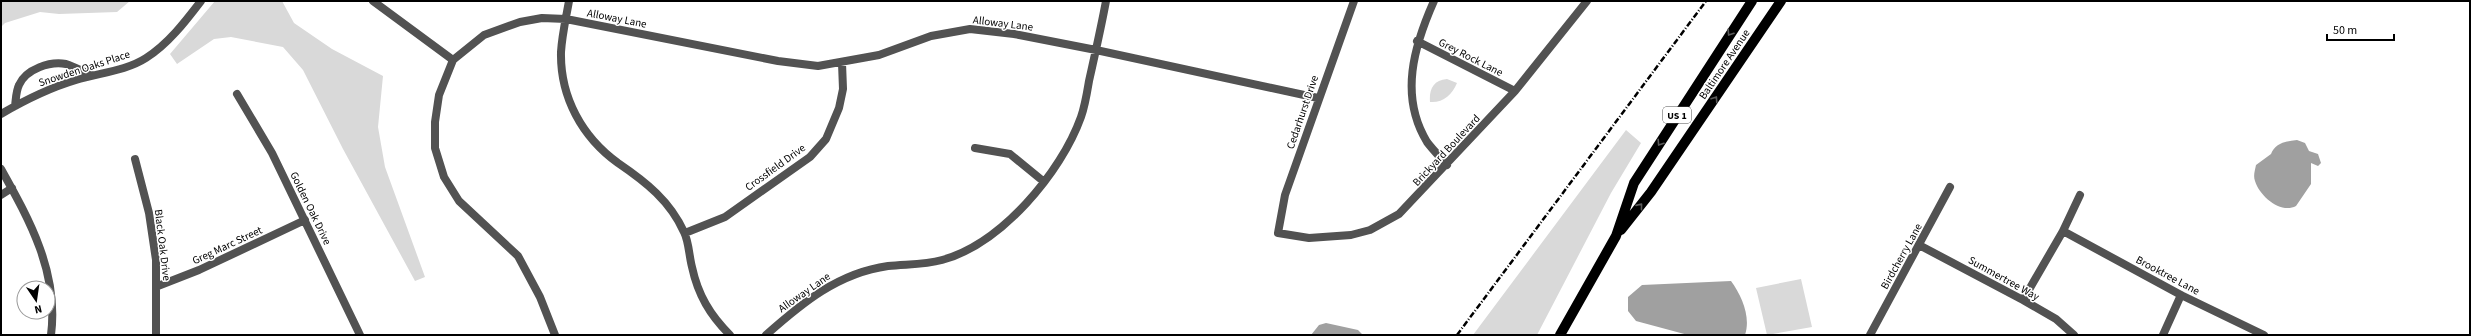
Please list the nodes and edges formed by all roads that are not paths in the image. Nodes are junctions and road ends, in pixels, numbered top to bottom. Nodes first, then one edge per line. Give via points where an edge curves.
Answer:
1 (201, 1) edge
2 (373, 1) edge
3 (569, 1) edge
4 (1106, 1) edge
5 (1354, 1) edge
6 (1434, 1) edge
7 (1587, 1) edge
8 (1752, 1) edge
9 (1781, 1) edge
10 (566, 19) junction
11 (1417, 41) junction
12 (1096, 50) junction
13 (453, 60) junction
14 (842, 63) junction
15 (92, 75) junction
16 (1515, 91) junction
17 (237, 94) dead end
18 (1318, 98) junction
19 (15, 106) junction
20 (1, 114) edge
21 (975, 148) dead end
22 (135, 159) dead end
23 (1447, 165) junction
24 (1, 169) edge
25 (1043, 181) junction
26 (1950, 187) dead end
27 (12, 188) junction
28 (2080, 194) dead end
29 (1, 195) edge
30 (305, 220) junction
31 (2063, 231) junction
32 (685, 233) junction
33 (1278, 233) joint
34 (1616, 236) junction
35 (1919, 245) junction
36 (158, 286) junction
37 (2181, 295) junction
38 (2023, 300) junction
39 (359, 334) edge
40 (51, 335) edge
41 (156, 335) edge
42 (555, 335) edge
43 (730, 335) edge
44 (766, 335) edge
45 (1560, 335) edge
46 (1870, 335) edge
47 (2074, 335) edge
48 (2164, 335) edge
49 (2264, 335) edge

1 - 15 street, Snowden Oaks Place via 166,42 146,58
2 - 13 street
3 - 10 street
4 - 12 street
5 - 18 street, Cedarhurst Drive
6 - 11 street
7 - 16 street, Brickyard Boulevard
8 -> 34 main road, Baltimore Avenue / US 1 via 1634,183
34 -> 9 main road, Baltimore Avenue / US 1 via 1651,192
10 - 13 street, Alloway Lane via 542,18 520,22 484,35
10 - 14 street, Alloway Lane via 778,61 818,66
10 - 32 street via 561,51 562,78 570,108 592,140 617,162 645,180 666,202
11 - 16 street, Grey Rock Lane
11 - 23 street via 1412,64 1413,105 1428,142
12 - 14 street, Alloway Lane via 1014,34 970,29 930,36 879,55
12 - 18 street, Alloway Lane
12 - 25 street, Alloway Lane via 1081,116 1066,149
13 - 42 street, Alloway Lane via 439,95 435,122 435,148 444,177 460,202 518,256 540,297
14 - 32 street, Crossfield Drive via 839,108 826,139 810,157 725,217
15 - 19 street, Snowden Oaks Place via 39,93
15 - 19 street via 64,64 37,68 20,84
16 - 23 street, Brickyard Boulevard
17 - 30 street, Golden Oak Drive via 258,125
18 - 33 street, Cedarhurst Drive via 1285,195
19 - 20 street, Snowden Oaks Place
21 - 25 street via 1010,154
22 - 36 street, Black Oak Drive via 149,213
23 - 33 street, Brickyard Boulevard via 1399,214 1370,230 1335,237 1309,238
24 - 27 street
25 - 44 street, Alloway Lane via 1024,207 973,247 943,260 867,270 833,283 795,309
26 - 35 street, Birdcherry Lane
27 - 29 street
27 - 40 street via 32,225 43,256 52,298
28 - 31 street
30 - 36 street, Greg Marc Street via 199,270
30 - 39 street, Golden Oak Drive
31 - 37 street, Brooktree Lane
31 - 38 street
32 - 43 street via 699,293 712,317
34 - 45 main road, Baltimore Avenue / US 1
35 - 38 street, Summertree Way
35 - 46 street, Birdcherry Lane
36 - 41 street, Black Oak Drive
37 - 48 street
37 - 49 street, Brooktree Lane
38 - 47 street, Summertree Way via 2056,319

